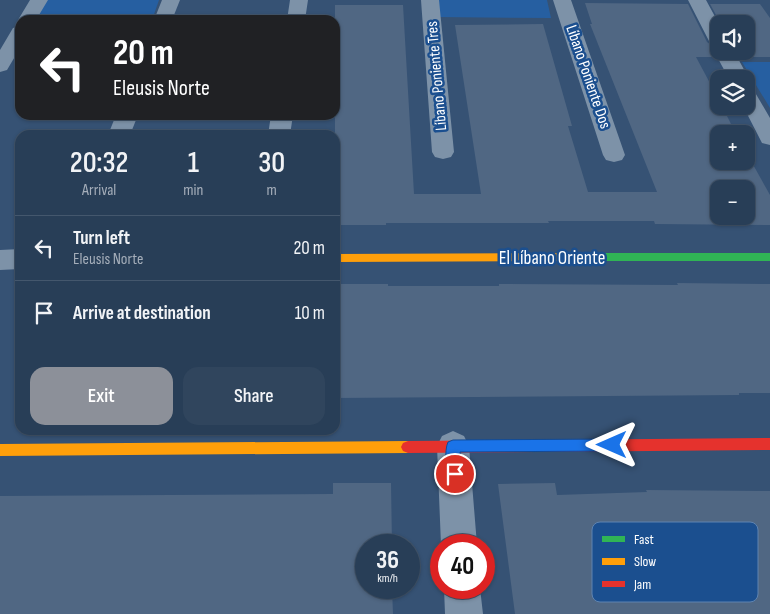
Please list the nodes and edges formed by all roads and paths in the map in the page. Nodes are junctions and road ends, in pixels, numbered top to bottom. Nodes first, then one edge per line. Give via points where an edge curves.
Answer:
1 (38, 0) edge
2 (171, 0) edge
3 (299, 0) edge
4 (430, 0) edge
5 (562, 0) edge
6 (697, 0) edge
7 (30, 15) edge
8 (165, 15) edge
9 (297, 15) edge
10 (710, 24) edge
11 (15, 40) edge
12 (0, 66) edge
13 (755, 110) edge
14 (770, 138) edge
15 (443, 152) dead end
16 (614, 155) dead end
17 (770, 257) edge
18 (340, 258) edge
19 (0, 260) edge
20 (15, 260) edge
21 (770, 444) edge
22 (453, 446) junction
23 (0, 450) edge
24 (458, 534) edge
25 (463, 599) edge
26 (464, 614) edge

1 - 7 street
2 - 8 street
3 - 9 street
4 - 15 street, Líbano Poniente Tres
5 - 16 street, Líbano Poniente Dos
6 - 10 street
11 - 12 street
13 - 14 street
17 - 18 street, El Líbano Oriente
19 - 20 street
21 - 22 street
22 - 23 street
22 - 24 street
25 - 26 street

